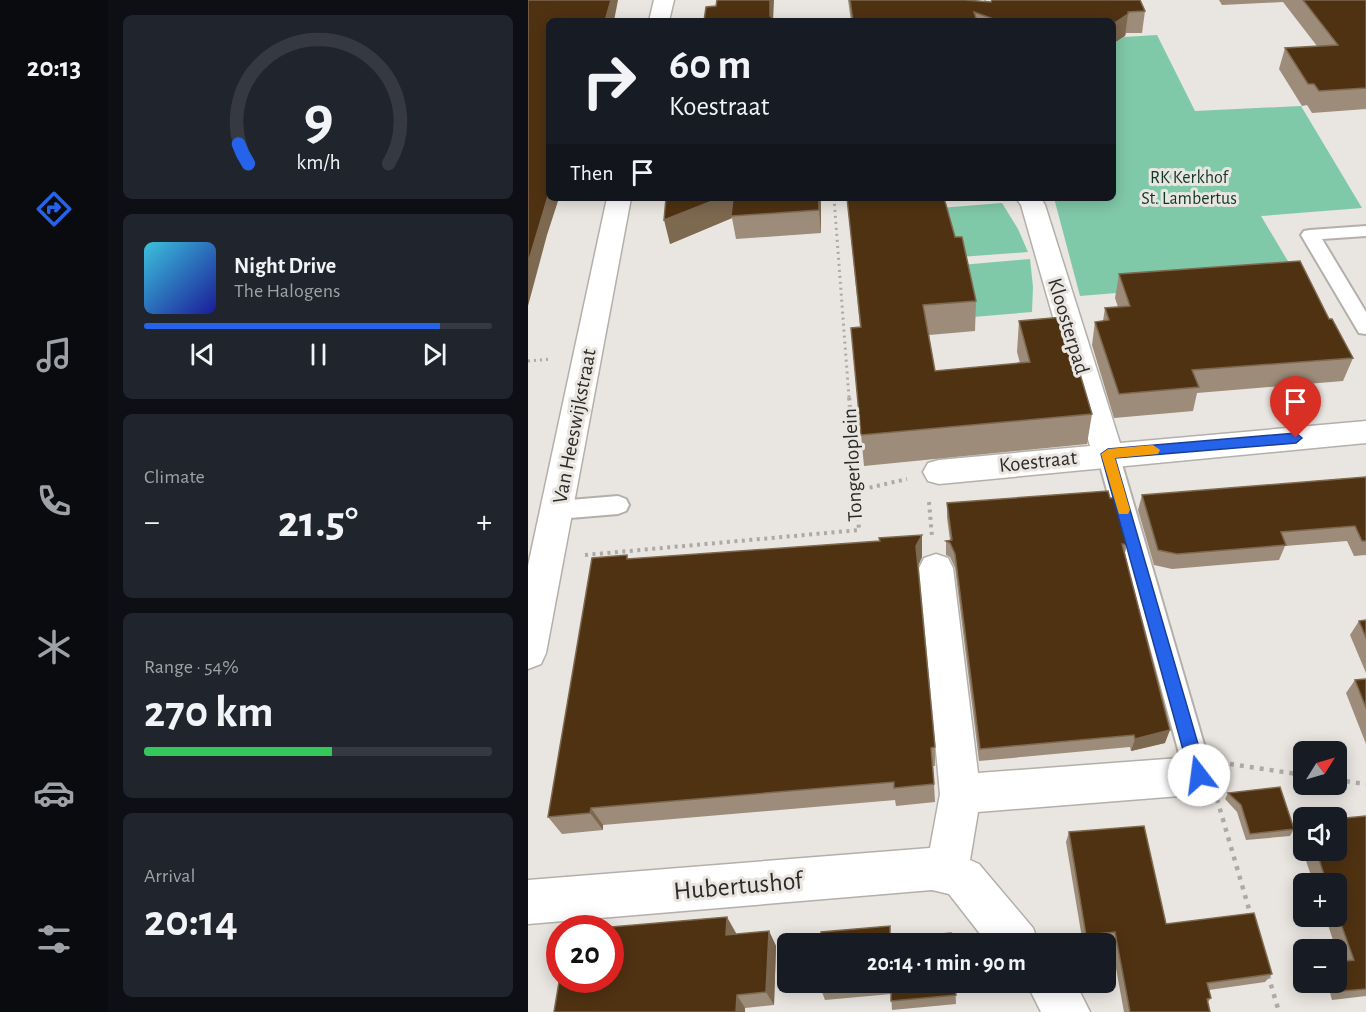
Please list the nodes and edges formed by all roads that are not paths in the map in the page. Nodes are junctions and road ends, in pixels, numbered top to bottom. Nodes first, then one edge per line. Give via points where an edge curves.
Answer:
1 (664, 0) edge
2 (974, 0) edge
3 (660, 18) edge
4 (979, 18) edge
5 (619, 201) edge
6 (1030, 201) edge
7 (1366, 231) edge
8 (1366, 328) edge
9 (1366, 432) edge
10 (1108, 454) junction
11 (933, 473) road end
12 (618, 504) dead end
13 (558, 510) junction
14 (936, 568) road end
15 (528, 654) edge
16 (1191, 770) joint
17 (960, 794) junction
18 (947, 871) junction
19 (528, 902) edge
20 (1008, 933) edge
21 (1055, 993) edge
22 (1068, 1012) edge

1 - 3 street
2 - 4 street
5 - 13 street, Van Heeswijkstraat
6 - 10 street, Kloosterpad
7 - 8 lane via 1310,235
9 - 10 street, Koestraat
10 - 11 street, Koestraat
10 - 16 lane
12 - 13 lane
13 - 15 street, Van Heeswijkstraat
14 - 17 street
16 - 17 street
17 - 18 street
18 - 19 street, Hubertushof via 932,869
18 - 20 street via 964,879
21 - 22 street

